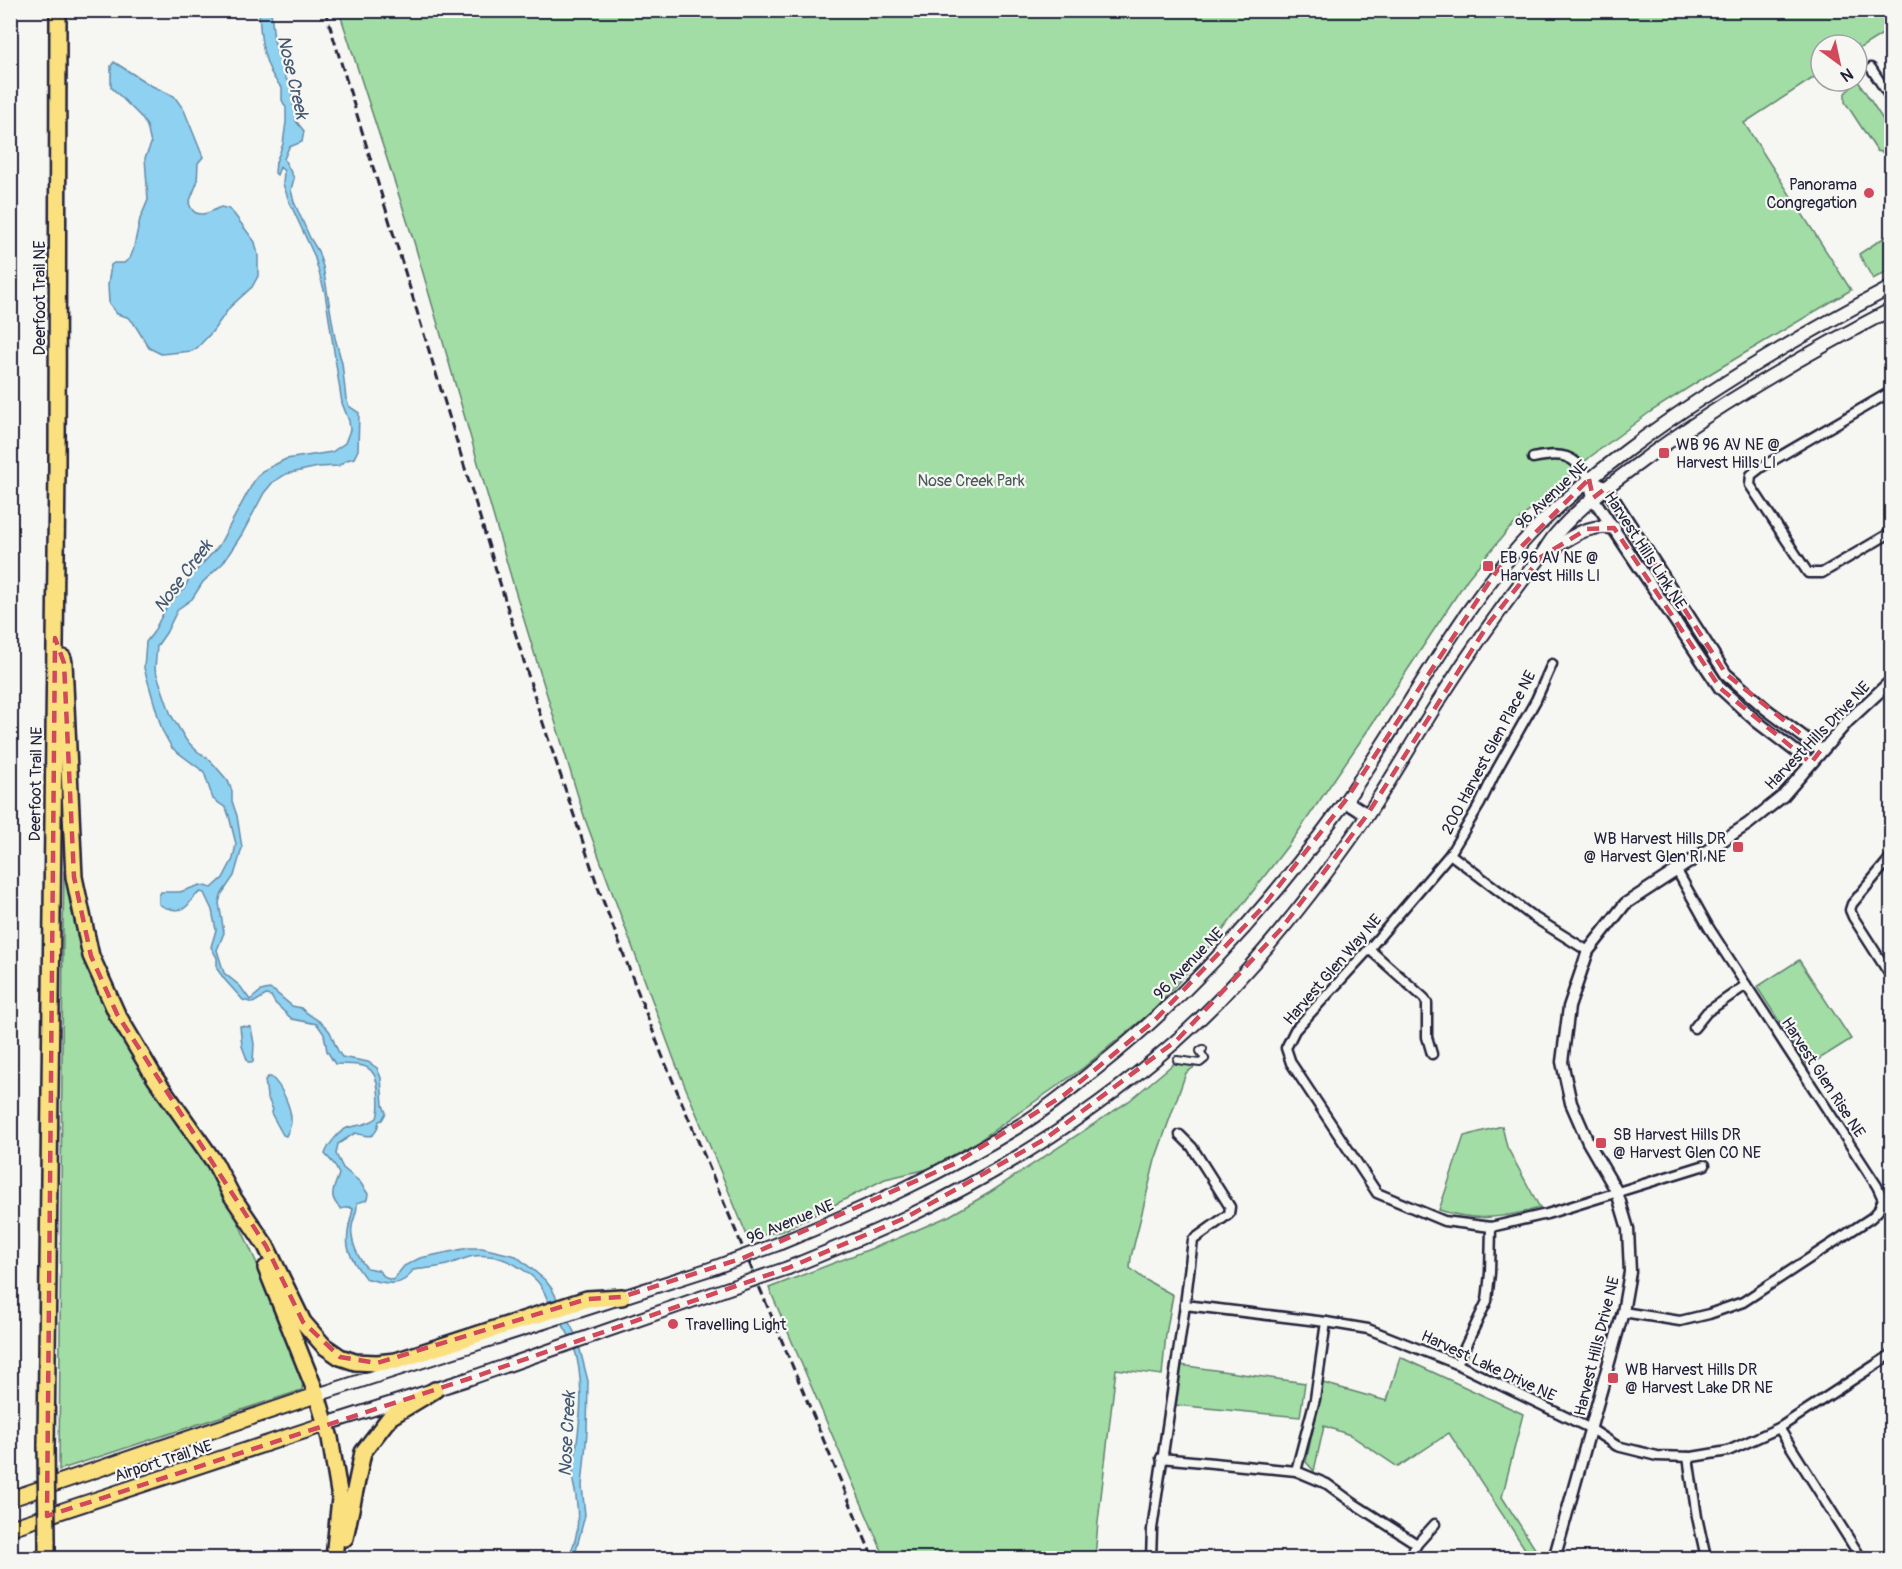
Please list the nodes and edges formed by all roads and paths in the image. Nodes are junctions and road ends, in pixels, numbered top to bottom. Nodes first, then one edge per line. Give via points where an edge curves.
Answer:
1 (57, 10) edge
2 (1871, 68) dead end
3 (1892, 100) edge
4 (1892, 287) edge
5 (1892, 309) edge
6 (1892, 391) edge
7 (1533, 458) dead end
8 (1589, 479) junction
9 (1606, 488) junction
10 (1593, 498) junction
11 (1614, 528) junction
12 (1892, 532) edge
13 (1541, 557) junction
14 (55, 638) junction
15 (1552, 664) dead end
16 (1892, 680) edge
17 (1821, 750) junction
18 (1811, 763) junction
19 (1345, 801) junction
20 (1367, 815) junction
21 (1450, 855) junction
22 (1892, 856) edge
23 (1676, 869) junction
24 (1369, 949) junction
25 (1588, 951) junction
26 (1892, 978) edge
27 (1746, 985) junction
28 (1694, 1028) dead end
29 (1203, 1048) dead end
30 (1432, 1054) dead end
31 (1177, 1060) dead end
32 (1180, 1135) dead end
33 (1705, 1165) dead end
34 (1617, 1192) junction
35 (249, 1223) junction
36 (1491, 1227) junction
37 (622, 1297) joint
38 (1185, 1305) junction
39 (1623, 1312) junction
40 (1326, 1322) junction
41 (499, 1332) junction
42 (1892, 1354) edge
43 (1457, 1364) junction
44 (435, 1390) junction
45 (317, 1395) junction
46 (326, 1424) junction
47 (1779, 1428) junction
48 (1591, 1429) junction
49 (1688, 1457) junction
50 (1161, 1458) junction
51 (1296, 1471) junction
52 (10, 1499) edge
53 (1435, 1524) dead end
54 (10, 1528) edge
55 (1417, 1544) junction
56 (47, 1558) edge
57 (334, 1558) edge
58 (341, 1558) edge
59 (1150, 1558) edge
60 (1409, 1558) edge
61 (1552, 1558) edge
62 (1706, 1558) edge
63 (1861, 1558) edge

1 - 14 highway, Deerfoot Trail NE
2 - 3 street
4 - 8 main road, 96 Avenue NE via 1710,392
5 - 9 main road, 96 Avenue NE via 1734,399 1668,441
6 - 12 street via 1760,468 1751,475 1750,485 1808,573 1822,573
7 - 8 street via 1563,454 1582,465
8 - 9 street, Harvest Hills Link NE
8 - 10 street, Harvest Hills Link NE
8 - 19 main road, 96 Avenue NE via 1496,572
9 - 10 main road, 96 Avenue NE
9 - 17 street, Harvest Hills Link NE via 1726,674
10 - 11 street, Harvest Hills Link NE
10 - 13 main road, 96 Avenue NE via 1555,535
11 - 13 main road via 1587,529
11 - 18 street, Harvest Hills Link NE via 1720,688
13 - 20 main road, 96 Avenue NE via 1490,623
14 - 35 highway via 64,663 74,877 92,956 117,1014 155,1078 215,1163
14 - 56 highway, Deerfoot Trail NE, bridge
15 - 21 street, 200 Harvest Glen Place NE
16 - 17 street, Harvest Hills Drive NE
17 - 18 street, Harvest Hills Drive NE
18 - 23 street, Harvest Hills Drive NE via 1783,796 1748,824
19 - 20 main road
19 - 37 main road, 96 Avenue NE, bridge via 1261,909 1202,975 1154,1022 1064,1095 956,1163 892,1195 778,1244
20 - 44 main road, 96 Avenue NE, bridge via 1341,854 1222,995 1142,1069 1054,1133 969,1185 905,1218 788,1268
21 - 24 street, Harvest Glen Way NE
21 - 25 street via 1532,916
22 - 26 street via 1850,910
23 - 25 street, Harvest Hills Drive NE via 1625,904
23 - 27 street, Harvest Glen Rise NE
24 - 30 street via 1424,998
24 - 36 street, Harvest Glen Way NE via 1295,1030 1286,1048 1291,1063 1377,1193 1444,1221
25 - 34 street, Harvest Hills Drive NE via 1569,1007 1562,1062 1571,1103
27 - 28 street via 1707,1012
27 - 39 street, Harvest Glen Rise NE via 1883,1199 1871,1218 1743,1302 1680,1321
29 - 31 street via 1200,1051 1205,1059 1200,1063
32 - 38 street via 1192,1147 1230,1207 1229,1214 1193,1240
33 - 34 street, Harvest Glen Way NE
34 - 36 street, Harvest Glen Way NE
34 - 39 street, Harvest Hills Drive NE via 1631,1249
35 - 41 highway via 266,1246 303,1322 324,1346 340,1357 355,1362 396,1361
35 - 45 highway
36 - 43 street via 1487,1301
37 - 41 highway via 587,1299
38 - 40 street, Harvest Lake Drive NE
38 - 50 street
39 - 48 street, Harvest Hills Drive NE
40 - 43 street, Harvest Lake Drive NE via 1368,1329
40 - 51 street via 1315,1399
41 - 45 main road
42 - 47 street, Harvest Lake Drive NE
43 - 48 street, Harvest Lake Drive NE
44 - 46 main road, 96 Avenue NE
44 - 58 highway via 390,1417 363,1452
45 - 46 highway
45 - 52 main road, Airport Trail NE
46 - 54 main road, Airport Trail NE
46 - 57 highway via 340,1498
47 - 49 street, Harvest Lake Drive NE via 1728,1451
47 - 63 street
48 - 49 street, Harvest Lake Drive NE via 1617,1446 1657,1456
48 - 61 street, Harvest Hills Drive NE
49 - 62 street
50 - 51 street
50 - 59 street
51 - 55 street via 1327,1484
53 - 55 street
55 - 60 street

